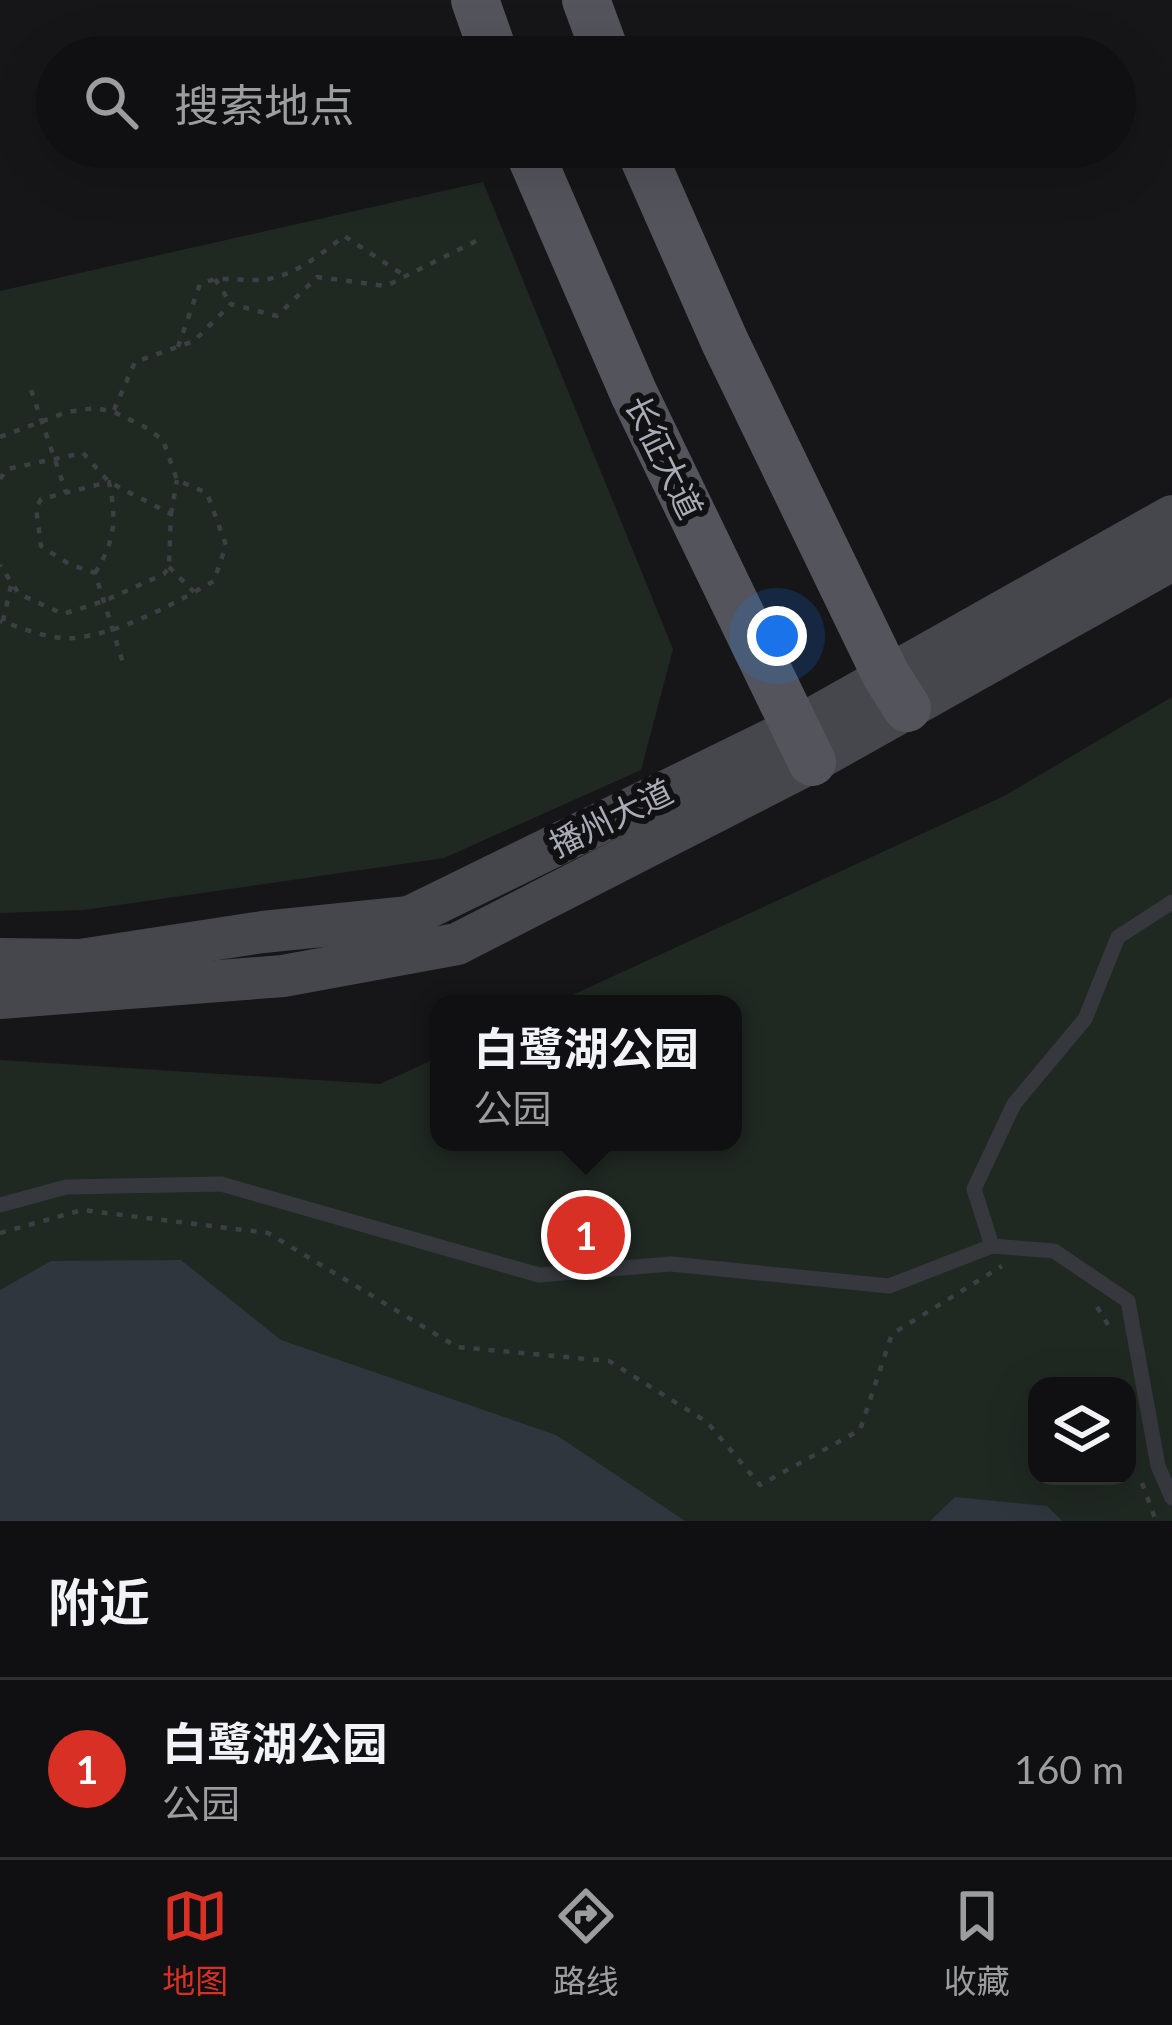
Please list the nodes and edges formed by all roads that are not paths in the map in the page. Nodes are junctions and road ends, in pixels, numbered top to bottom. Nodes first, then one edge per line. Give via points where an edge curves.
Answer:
1 (475, 0) edge
2 (586, 0) edge
3 (488, 36) edge
4 (599, 36) edge
5 (536, 168) edge
6 (649, 168) edge
7 (1172, 516) edge
8 (1172, 560) edge
9 (896, 691) junction
10 (804, 744) junction
11 (1172, 902) edge
12 (0, 959) edge
13 (0, 998) edge
14 (0, 1205) edge
15 (992, 1246) junction
16 (1172, 1498) edge

1 - 3 main road
2 - 4 main road
5 - 10 main road, 长征大道 via 634,394
6 - 9 main road
7 - 9 main road, 播州大道
8 - 9 main road, 播州大道
9 - 10 main road, 播州大道
10 - 12 main road, 播州大道 via 409,917 80,960
10 - 13 main road, 播州大道 via 457,944 283,976
11 - 15 lane via 1118,938 1085,1019 1014,1104 974,1189
14 - 15 lane via 66,1187 221,1184 539,1275 671,1264 889,1286
15 - 16 lane via 1054,1251 1128,1301 1158,1466

